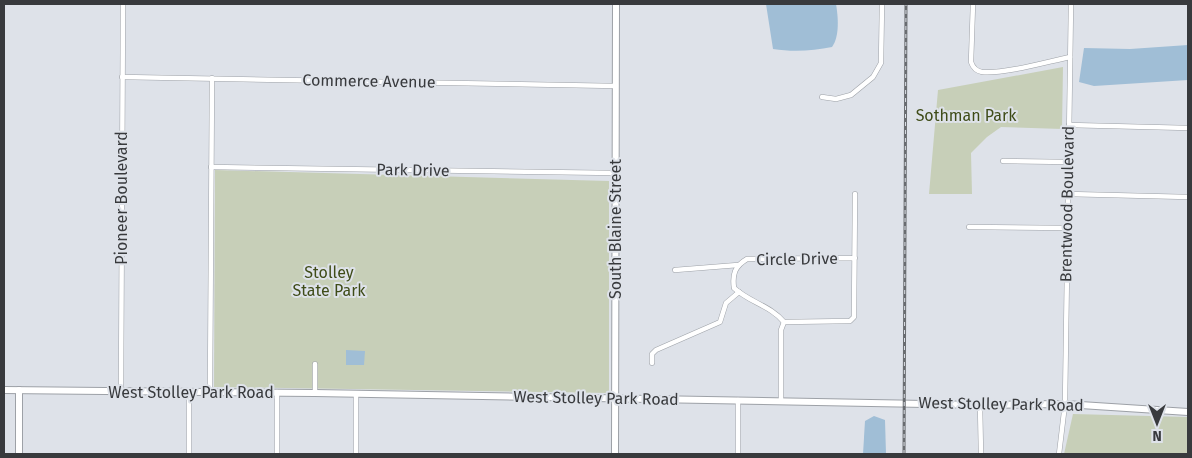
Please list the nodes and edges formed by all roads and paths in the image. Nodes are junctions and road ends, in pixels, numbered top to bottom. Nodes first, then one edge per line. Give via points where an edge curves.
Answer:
1 (122, 4) edge
2 (616, 4) edge
3 (882, 4) edge
4 (972, 4) edge
5 (1071, 4) edge
6 (1070, 57) junction
7 (122, 77) junction
8 (212, 78) junction
9 (616, 86) junction
10 (822, 97) dead end
11 (1069, 126) junction
12 (1188, 128) edge
13 (1003, 161) dead end
14 (1068, 162) junction
15 (212, 166) junction
16 (615, 174) junction
17 (855, 194) dead end
18 (1068, 194) junction
19 (1188, 197) edge
20 (969, 228) dead end
21 (1067, 228) junction
22 (854, 258) junction
23 (738, 265) junction
24 (675, 270) dead end
25 (739, 292) junction
26 (784, 322) junction
27 (652, 363) dead end
28 (315, 364) dead end
29 (4, 390) edge
30 (19, 390) junction
31 (122, 392) junction
32 (189, 392) junction
33 (210, 392) junction
34 (277, 392) junction
35 (315, 393) junction
36 (356, 394) junction
37 (615, 398) junction
38 (738, 400) junction
39 (781, 401) junction
40 (1065, 404) junction
41 (980, 405) junction
42 (1188, 412) edge
43 (19, 454) edge
44 (189, 454) edge
45 (277, 454) edge
46 (356, 454) edge
47 (615, 454) edge
48 (738, 454) edge
49 (981, 454) edge
50 (1059, 454) edge

1 - 7 street, Pioneer Boulevard
2 - 9 main road, South Blaine Street
3 - 10 street via 881,63 873,77 851,95 836,99
4 - 6 street via 971,62 981,72
5 - 6 street, Brentwood Boulevard
6 - 11 street, Brentwood Boulevard
7 - 8 street, Commerce Avenue
7 - 31 street, Pioneer Boulevard
8 - 9 street, Commerce Avenue
8 - 15 street
9 - 16 main road, South Blaine Street
11 - 12 street
11 - 14 street, Brentwood Boulevard
13 - 14 street
14 - 18 street, Brentwood Boulevard
15 - 16 street, Park Drive
15 - 33 street
16 - 37 main road, South Blaine Street
17 - 22 street, Circle Drive
18 - 19 street
18 - 21 street, Brentwood Boulevard
20 - 21 street
21 - 40 street, Brentwood Boulevard
22 - 23 street, Circle Drive via 748,259
22 - 26 street, Circle Drive via 854,317 850,321
23 - 24 street
23 - 25 street, Circle Drive via 733,280 734,288
25 - 26 street via 747,300 776,312
25 - 27 street via 726,303 720,322 656,350 652,354
26 - 39 street via 781,330
28 - 35 street
29 - 30 main road, West Stolley Park Road
30 - 31 main road, West Stolley Park Road
30 - 43 main road
31 - 32 main road, West Stolley Park Road
32 - 33 main road, West Stolley Park Road
32 - 44 street
33 - 34 main road, West Stolley Park Road
34 - 35 main road, West Stolley Park Road
34 - 45 street
35 - 36 main road, West Stolley Park Road
36 - 37 main road, West Stolley Park Road
36 - 46 street
37 - 38 main road, West Stolley Park Road
37 - 47 main road, South Blaine Street
38 - 39 main road, West Stolley Park Road
38 - 48 street
39 - 41 main road, West Stolley Park Road
40 - 41 main road, West Stolley Park Road
40 - 42 main road, West Stolley Park Road
40 - 50 street, Brentwood Boulevard
41 - 49 street

